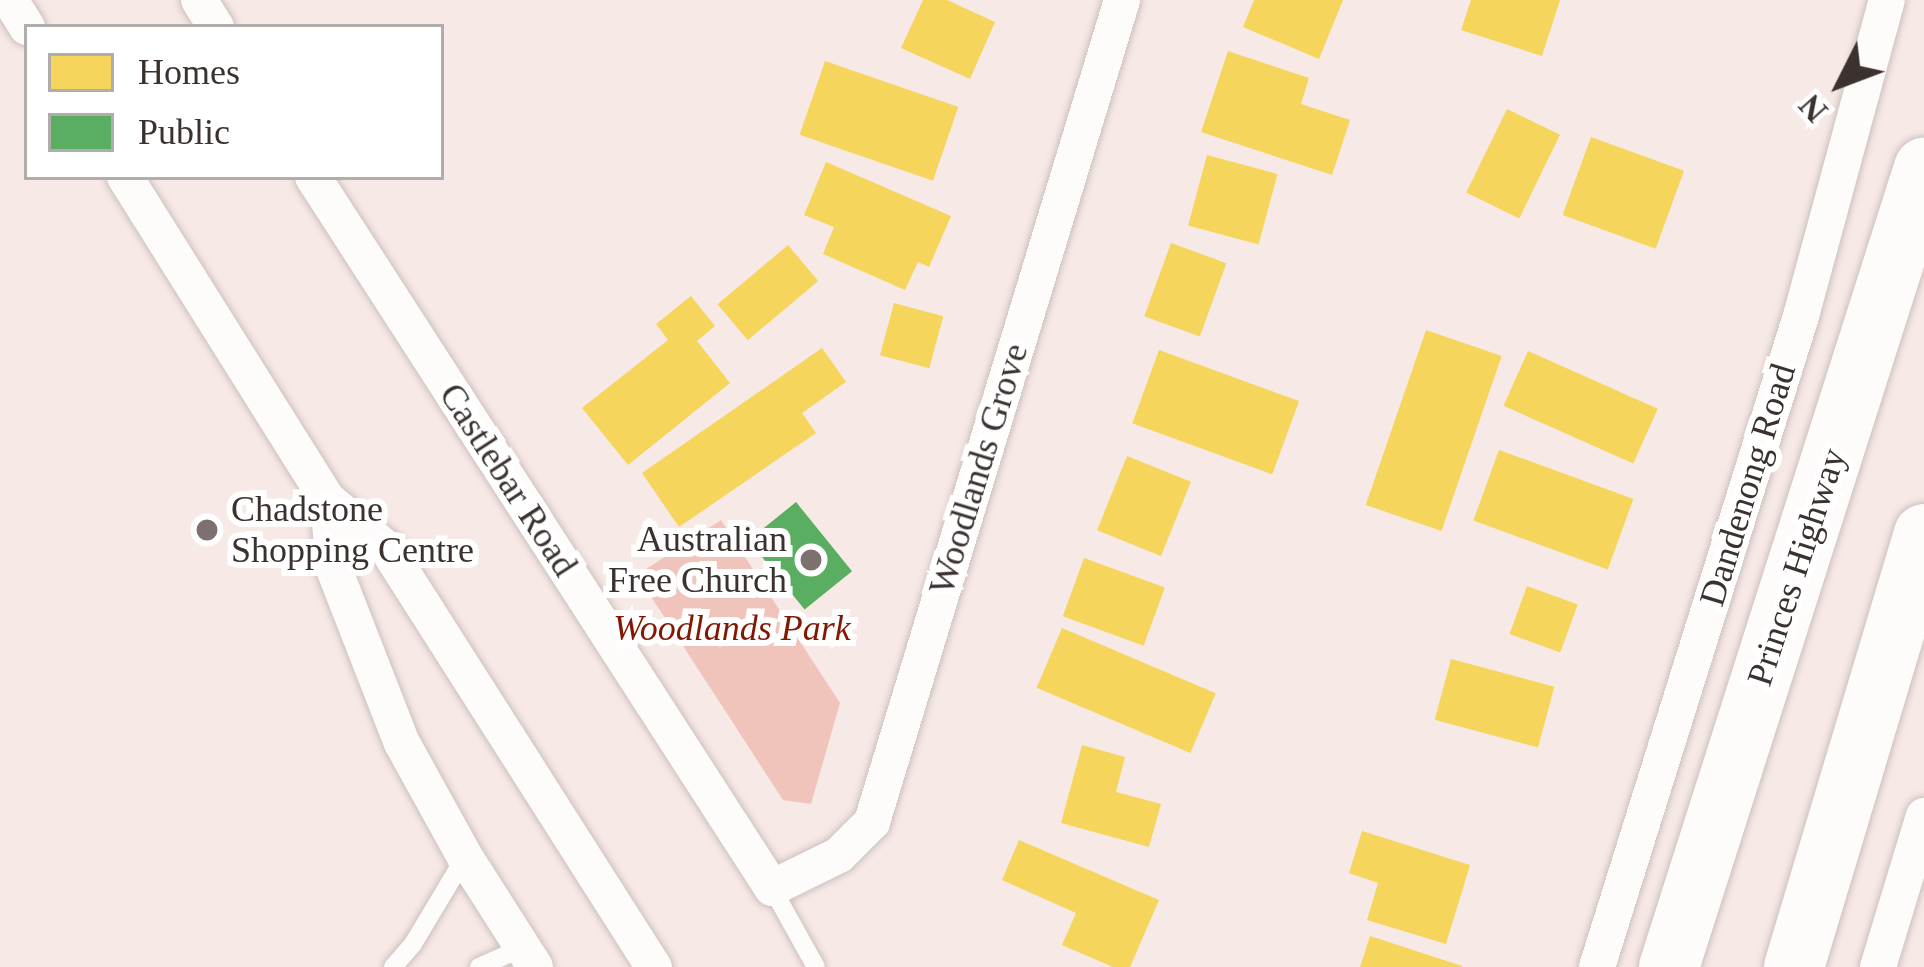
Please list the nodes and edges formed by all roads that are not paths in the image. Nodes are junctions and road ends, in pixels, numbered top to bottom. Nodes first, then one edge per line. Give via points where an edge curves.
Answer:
1 (1122, 0) edge
2 (1887, 0) edge
3 (1924, 167) edge
4 (127, 180) edge
5 (315, 180) edge
6 (328, 500) junction
7 (1921, 552) edge
8 (1924, 816) edge
9 (465, 857) junction
10 (772, 888) junction
11 (529, 957) edge
12 (393, 967) edge
13 (478, 967) edge
14 (654, 967) edge
15 (816, 967) edge
16 (1597, 967) edge
17 (1669, 967) edge
18 (1794, 967) edge
19 (1878, 967) edge

1 - 10 street, Woodlands Grove via 872,822 839,855
2 - 16 street, Dandenong Road via 1801,316
3 - 17 highway, Princes Highway
4 - 6 street
5 - 10 street, Castlebar Road
6 - 9 street via 334,568 354,627 402,743
6 - 14 street via 388,550
7 - 18 highway
8 - 19 street
9 - 11 street
9 - 12 lane
10 - 15 lane, Castlebar Road
11 - 13 lane

